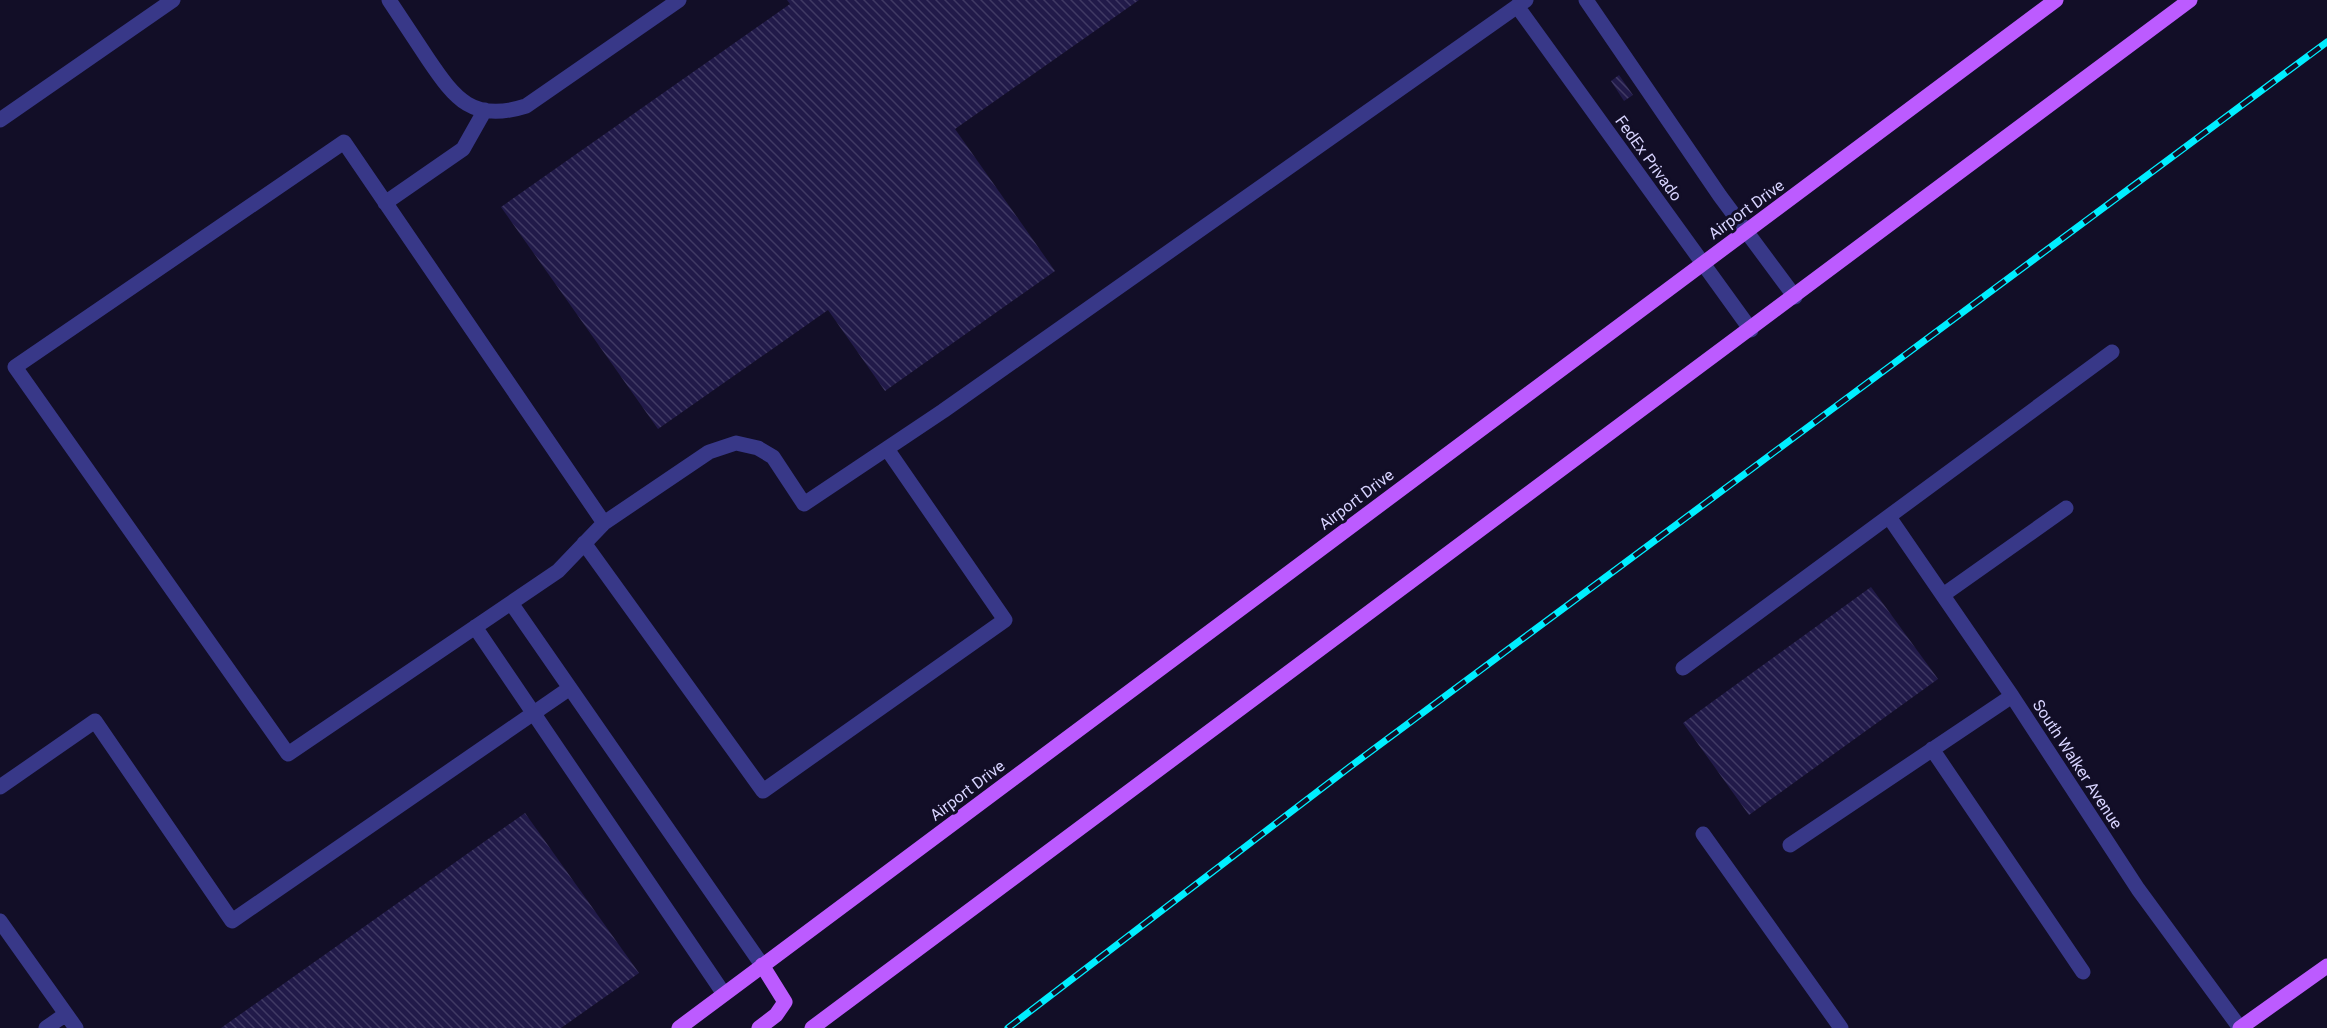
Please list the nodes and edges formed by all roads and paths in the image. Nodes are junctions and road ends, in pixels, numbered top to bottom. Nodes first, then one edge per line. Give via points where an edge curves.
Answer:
1 (173, 0) edge
2 (389, 0) edge
3 (679, 0) edge
4 (1586, 0) edge
5 (2056, 0) edge
6 (2190, 0) edge
7 (1522, 3) edge
8 (485, 110) junction
9 (0, 120) edge
10 (386, 203) junction
11 (1746, 231) junction
12 (1703, 263) junction
13 (1795, 297) junction
14 (1751, 330) junction
15 (2112, 352) dead end
16 (886, 449) junction
17 (2066, 508) dead end
18 (1889, 517) junction
19 (604, 523) junction
20 (584, 543) junction
21 (1943, 595) junction
22 (511, 603) junction
23 (475, 627) junction
24 (1683, 668) dead end
25 (570, 688) junction
26 (2012, 696) junction
27 (534, 714) junction
28 (1932, 749) junction
29 (0, 787) edge
30 (1703, 834) dead end
31 (1790, 845) dead end
32 (0, 921) edge
33 (762, 965) junction
34 (2327, 966) edge
35 (2083, 972) dead end
36 (724, 994) junction
37 (66, 1014) junction
38 (46, 1028) edge
39 (76, 1028) edge
40 (678, 1028) edge
41 (759, 1028) edge
42 (813, 1028) edge
43 (1841, 1028) edge
44 (2240, 1028) edge

1 - 9 street
2 - 8 street via 450,91 465,104
3 - 8 street via 526,106 505,112
4 - 11 street
5 - 11 main road, Airport Drive
6 - 13 main road
7 - 12 street, FedEx Privado
7 - 16 street
8 - 10 street via 464,149
10 - 19 street
10 - 23 street via 344,142 15,367 288,754
11 - 12 main road, Airport Drive
11 - 13 street
12 - 14 street, FedEx Privado
12 - 33 main road, Airport Drive
13 - 14 main road
14 - 42 main road
15 - 18 street
16 - 19 street via 804,504 773,457 735,442 709,452
16 - 20 street via 1005,620 763,791
17 - 21 street
18 - 21 street, South Walker Avenue
18 - 24 street
19 - 20 street
20 - 22 street via 558,571
21 - 26 street, South Walker Avenue
22 - 23 street
22 - 25 street
23 - 27 street
25 - 27 street
25 - 33 street
26 - 28 street
26 - 44 street, South Walker Avenue via 2138,889
27 - 29 street via 232,921 95,721
27 - 36 street
28 - 31 street
28 - 35 street
30 - 43 street
32 - 37 street
33 - 36 main road, Airport Drive
33 - 41 main road via 784,1002 776,1016
34 - 44 main road
36 - 40 main road, Airport Drive
37 - 38 street
37 - 39 street

